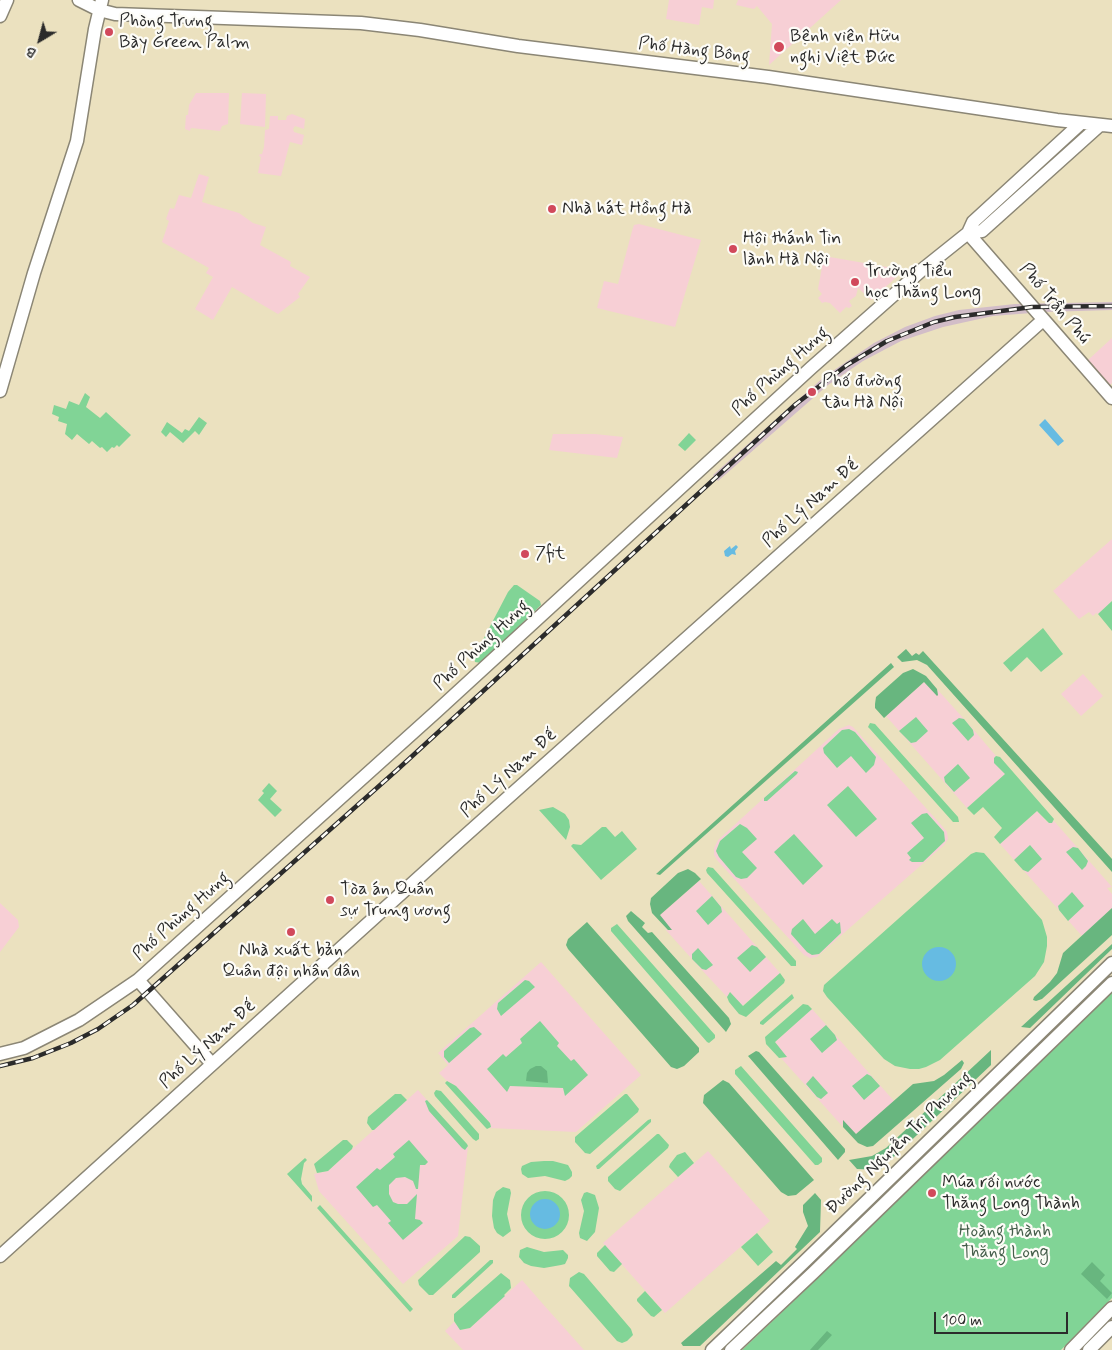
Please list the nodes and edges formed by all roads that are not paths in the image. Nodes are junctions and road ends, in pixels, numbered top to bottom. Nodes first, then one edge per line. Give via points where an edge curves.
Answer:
1 (6, 0) edge
2 (79, 0) edge
3 (100, 5) edge
4 (0, 16) edge
5 (1081, 123) junction
6 (1106, 126) edge
7 (968, 233) junction
8 (1043, 320) junction
9 (0, 391) edge
10 (1112, 398) edge
11 (1112, 963) edge
12 (138, 980) junction
13 (1112, 983) edge
14 (1020, 1053) junction
15 (0, 1054) edge
16 (1029, 1063) junction
17 (212, 1064) junction
18 (0, 1256) edge
19 (1112, 1308) edge
20 (1112, 1327) edge
21 (712, 1350) edge
22 (732, 1350) edge
23 (1070, 1350) edge
24 (1089, 1350) edge

1 - 4 street
2 - 3 street, Phố Hàng Bông
3 - 5 street, Phố Hàng Bông via 122,14 361,23
3 - 9 street via 77,141
5 - 6 street, Phố Hàng Bông
5 - 7 street, Phố Phùng Hưng via 973,222
6 - 7 street, Phố Phùng Hưng via 982,231
7 - 8 street, Phố Trần Phú
7 - 12 street, Phố Phùng Hưng via 811,368
8 - 10 street, Phố Trần Phú
8 - 17 street, Phố Lý Nam Đế
11 - 14 street, Đường Nguyễn Tri Phương
12 - 15 street, Phố Phùng Hưng via 79,1020 24,1048
12 - 17 street
13 - 16 street, Đường Nguyễn Tri Phương
14 - 16 street
14 - 21 street, Đường Nguyễn Tri Phương
16 - 22 street, Đường Nguyễn Tri Phương
17 - 18 street, Phố Lý Nam Đế
19 - 23 street
20 - 24 street

